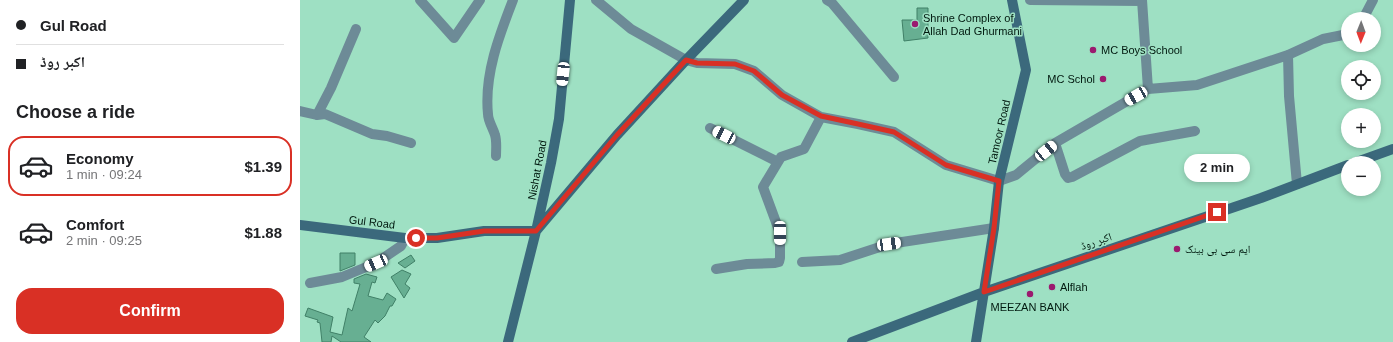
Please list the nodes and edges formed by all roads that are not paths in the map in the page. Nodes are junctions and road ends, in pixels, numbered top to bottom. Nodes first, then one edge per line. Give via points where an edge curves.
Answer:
1 (420, 0) edge
2 (480, 0) edge
3 (513, 0) edge
4 (570, 0) edge
5 (596, 0) edge
6 (744, 0) edge
7 (827, 0) edge
8 (1012, 0) edge
9 (1030, 0) edge
10 (1142, 0) edge
11 (1369, 2) edge
12 (1365, 12) edge
13 (356, 28) dead end
14 (1341, 35) edge
15 (1288, 54) junction
16 (686, 60) junction
17 (894, 77) dead end
18 (1148, 90) junction
19 (300, 111) edge
20 (317, 115) junction
21 (821, 116) junction
22 (710, 128) dead end
23 (1195, 131) dead end
24 (410, 143) dead end
25 (1055, 143) junction
26 (1393, 148) edge
27 (496, 156) dead end
28 (1372, 156) edge
29 (778, 162) junction
30 (1341, 168) edge
31 (999, 181) junction
32 (1297, 184) junction
33 (300, 224) edge
34 (994, 228) junction
35 (536, 231) junction
36 (405, 238) junction
37 (802, 262) dead end
38 (716, 269) dead end
39 (310, 283) dead end
40 (984, 292) junction
41 (508, 342) edge
42 (852, 342) edge
43 (976, 342) edge

1 - 2 street via 454,38
3 - 27 street via 492,62 488,88 488,116 496,137
4 - 35 street, Nishat Road via 559,119
5 - 16 street via 631,29
6 - 16 street
7 - 17 street
8 - 31 street, Tamoor Road via 1026,70
9 - 10 street
10 - 18 street
11 - 12 street
13 - 20 street
14 - 15 street via 1323,38
15 - 18 street via 1197,85
15 - 32 street
16 - 21 street via 697,63 735,64 754,71 782,95
16 - 35 street via 617,135
18 - 25 street
19 - 20 street
20 - 24 street via 325,114 372,134
21 - 29 street via 804,149 781,157
21 - 31 street via 894,132 946,165
22 - 29 street
23 - 25 street via 1140,141 1068,178
25 - 31 street via 1016,175
26 - 28 street
29 - 38 street via 764,187 780,233 779,262
30 - 32 street, اکبر روڈ
31 - 34 street, Tamoor Road
32 - 40 street, اکبر روڈ
33 - 36 street, Gul Road
34 - 37 street via 889,244 840,260
34 - 40 street, Tamoor Road
35 - 36 street, Gul Road via 484,231 437,238
35 - 41 street, Nishat Road
36 - 39 street via 401,246 376,263 342,277
40 - 42 street, اکبر روڈ
40 - 43 street, Tamoor Road

